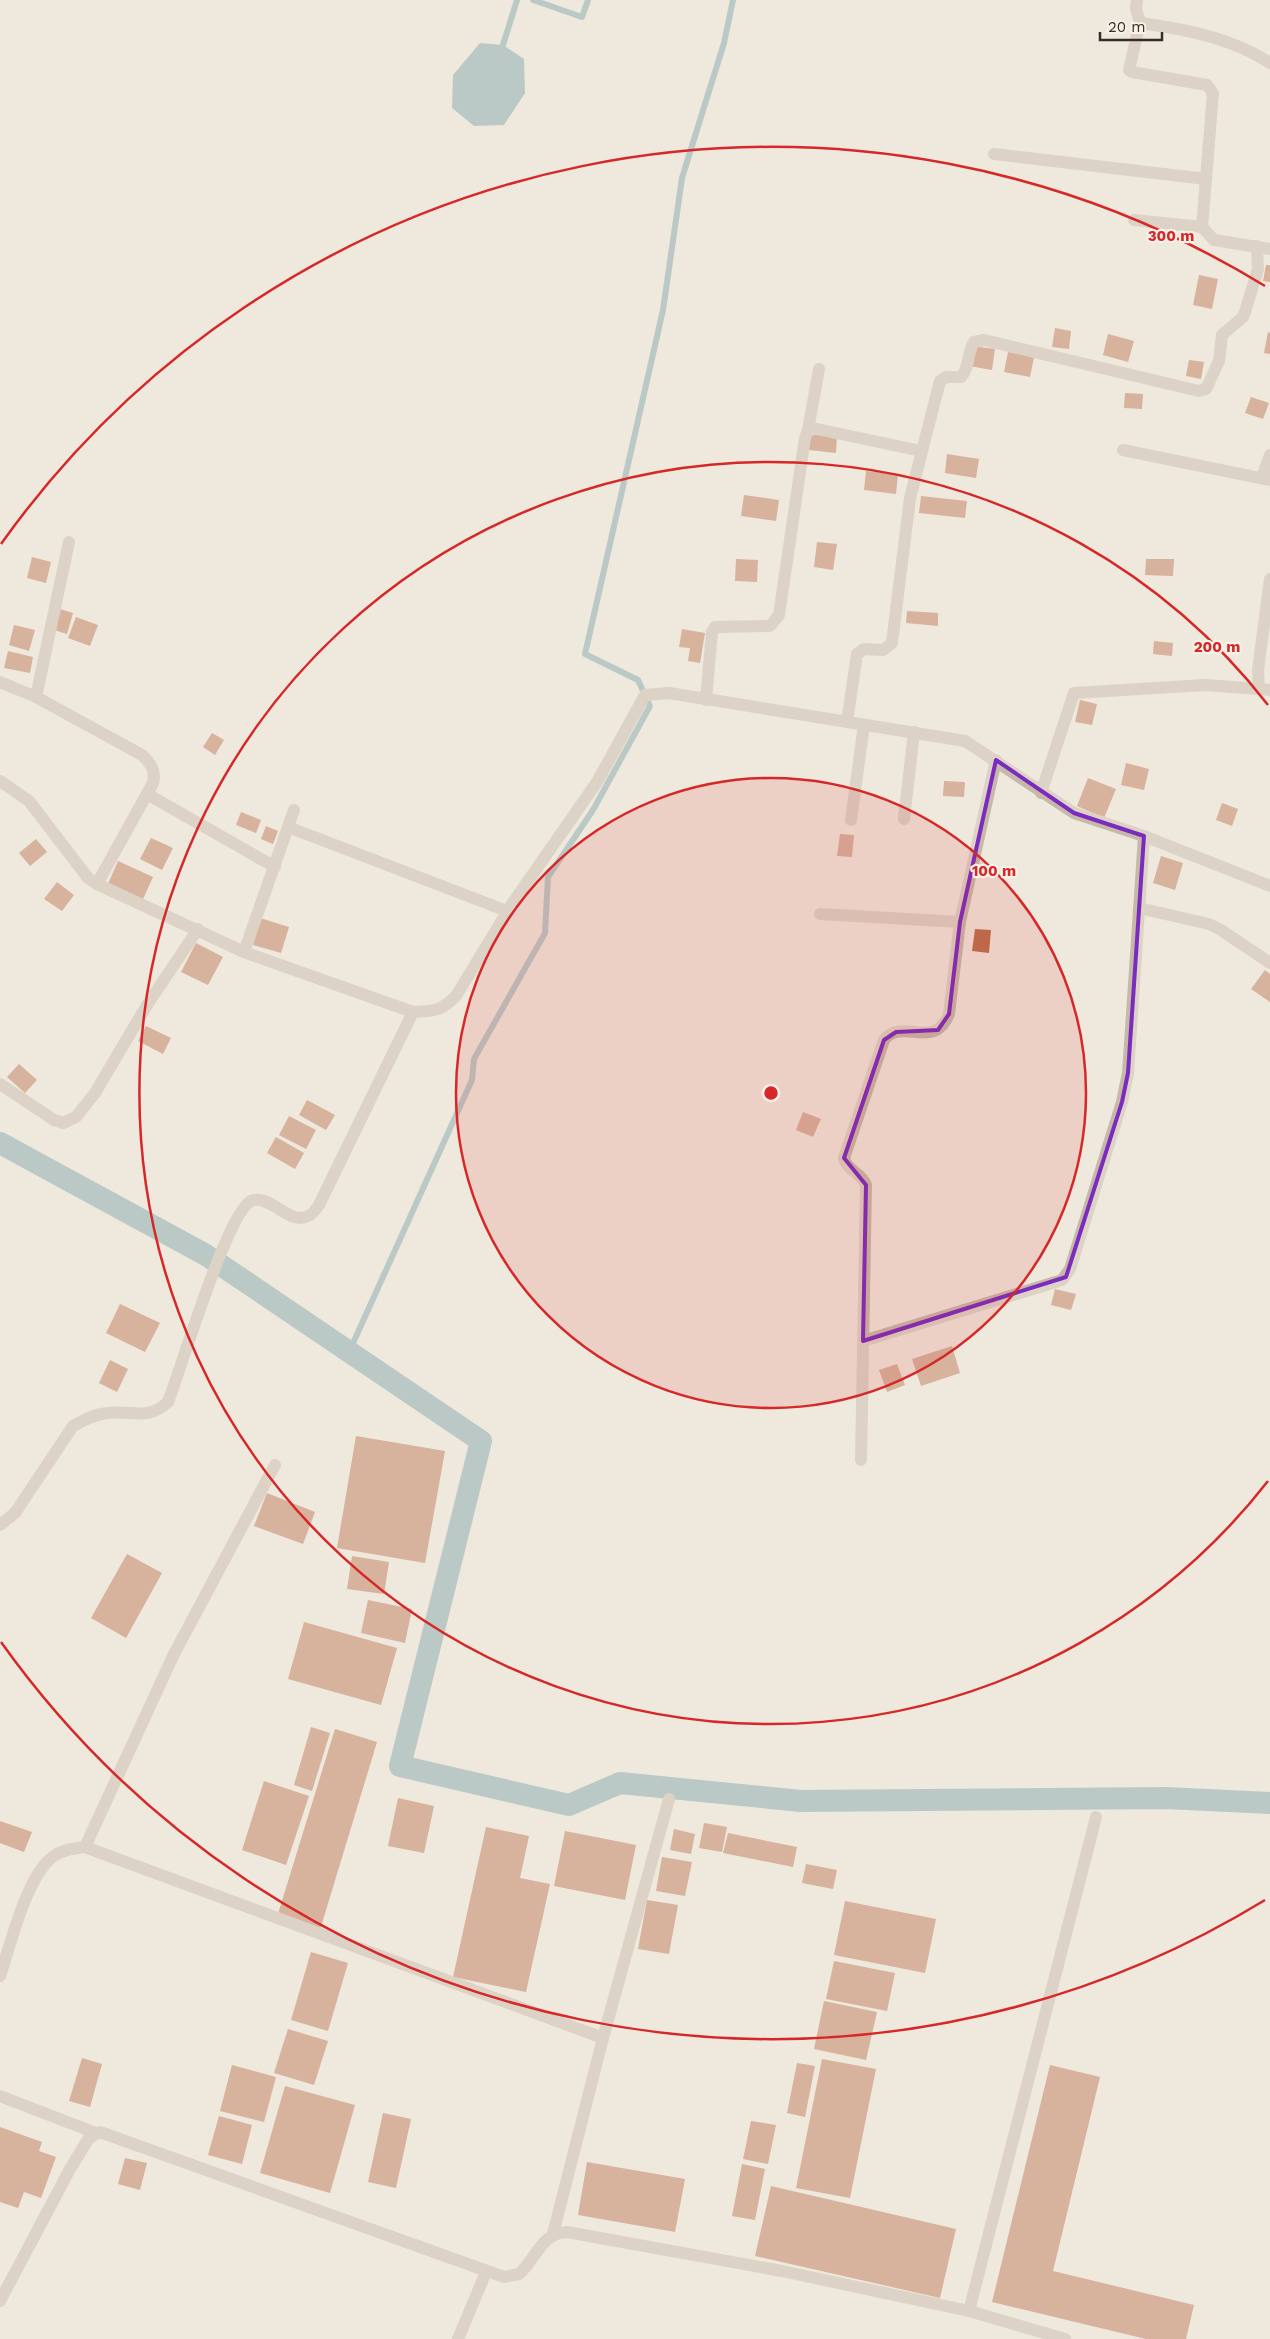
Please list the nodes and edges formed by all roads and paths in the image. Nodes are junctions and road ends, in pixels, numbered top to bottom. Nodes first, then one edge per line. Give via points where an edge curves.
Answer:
1 (1137, 0) edge
2 (1140, 22) junction
3 (1270, 62) edge
4 (994, 154) dead end
5 (1206, 179) junction
6 (1134, 220) dead end
7 (1202, 227) junction
8 (1257, 246) junction
9 (1270, 248) edge
10 (818, 369) dead end
11 (808, 430) junction
12 (1123, 450) dead end
13 (921, 451) junction
14 (1270, 455) edge
15 (1266, 479) edge
16 (69, 542) dead end
17 (1270, 579) edge
18 (0, 682) edge
19 (1265, 690) edge
20 (36, 697) junction
21 (706, 700) junction
22 (847, 722) junction
23 (864, 725) junction
24 (914, 732) junction
25 (996, 760) junction
26 (0, 781) edge
27 (1041, 793) junction
28 (147, 794) junction
29 (294, 810) dead end
30 (904, 819) dead end
31 (851, 820) dead end
32 (288, 827) junction
33 (1144, 836) junction
34 (275, 868) junction
35 (97, 884) junction
36 (1270, 886) edge
37 (1139, 908) junction
38 (507, 912) junction
39 (820, 914) dead end
40 (960, 922) junction
41 (198, 929) junction
42 (244, 952) junction
43 (1270, 962) edge
44 (413, 1012) junction
45 (0, 1084) edge
46 (863, 1341) junction
47 (861, 1460) dead end
48 (275, 1465) dead end
49 (0, 1525) edge
50 (669, 1799) dead end
51 (1096, 1817) dead end
52 (85, 1847) junction
53 (0, 1976) edge
54 (603, 2038) junction
55 (0, 2096) edge
56 (96, 2133) junction
57 (553, 2234) junction
58 (486, 2272) junction
59 (0, 2300) edge
60 (969, 2311) junction
61 (458, 2339) edge
62 (1065, 2339) edge

1 - 2 street
2 - 3 street via 1189,30
2 - 5 street via 1129,70 1208,85 1213,93
4 - 5 street
5 - 7 street
6 - 7 street
7 - 8 street via 1214,240
8 - 9 street
8 - 13 street via 1258,269 1245,312 1222,335 1218,366 1206,389 1199,391 979,340 972,346 964,374 940,381
10 - 11 street
11 - 13 street via 817,429
11 - 21 street via 779,615 770,626 715,627
12 - 15 street
13 - 22 street via 910,498 892,643 883,650 864,649 857,654
14 - 15 street
16 - 20 street
17 - 19 street via 1258,663
18 - 20 street
19 - 27 street via 1205,685 1074,693
20 - 28 street via 142,755 151,764 155,776
21 - 22 street
21 - 38 street via 669,693 645,695 597,782
22 - 23 street
23 - 24 street
23 - 31 street
24 - 25 street via 965,741
24 - 30 street
25 - 27 street
25 - 40 street
26 - 35 street via 29,801 88,878
27 - 33 street via 1074,813
28 - 34 street
28 - 35 street
29 - 32 street
32 - 34 street
32 - 38 street
33 - 36 street
33 - 37 street
34 - 42 street
35 - 41 street
37 - 43 street via 1209,924
37 - 46 street via 1128,1074 1120,1111 1066,1277
38 - 44 street via 456,996 444,1008
39 - 40 street
40 - 46 street via 945,1025 930,1033 896,1032 884,1040 844,1158 845,1165 866,1185
41 - 42 street
41 - 45 street via 147,1005 96,1093 76,1118 63,1123 54,1120
42 - 44 street
44 - 49 street via 319,1206 309,1216 300,1218 254,1200 246,1204 239,1215 212,1273 168,1402 159,1411 147,1414 103,1413 73,1426 14,1513
46 - 47 street
48 - 52 street via 174,1654
50 - 54 street
51 - 60 street
52 - 53 street via 57,1853 33,1880
52 - 54 street
54 - 57 street
55 - 56 street
56 - 58 street via 121,2139
56 - 59 street via 89,2138 70,2169
57 - 58 street via 519,2274 504,2277
57 - 60 street via 567,2232 782,2271
58 - 61 street
60 - 62 street

